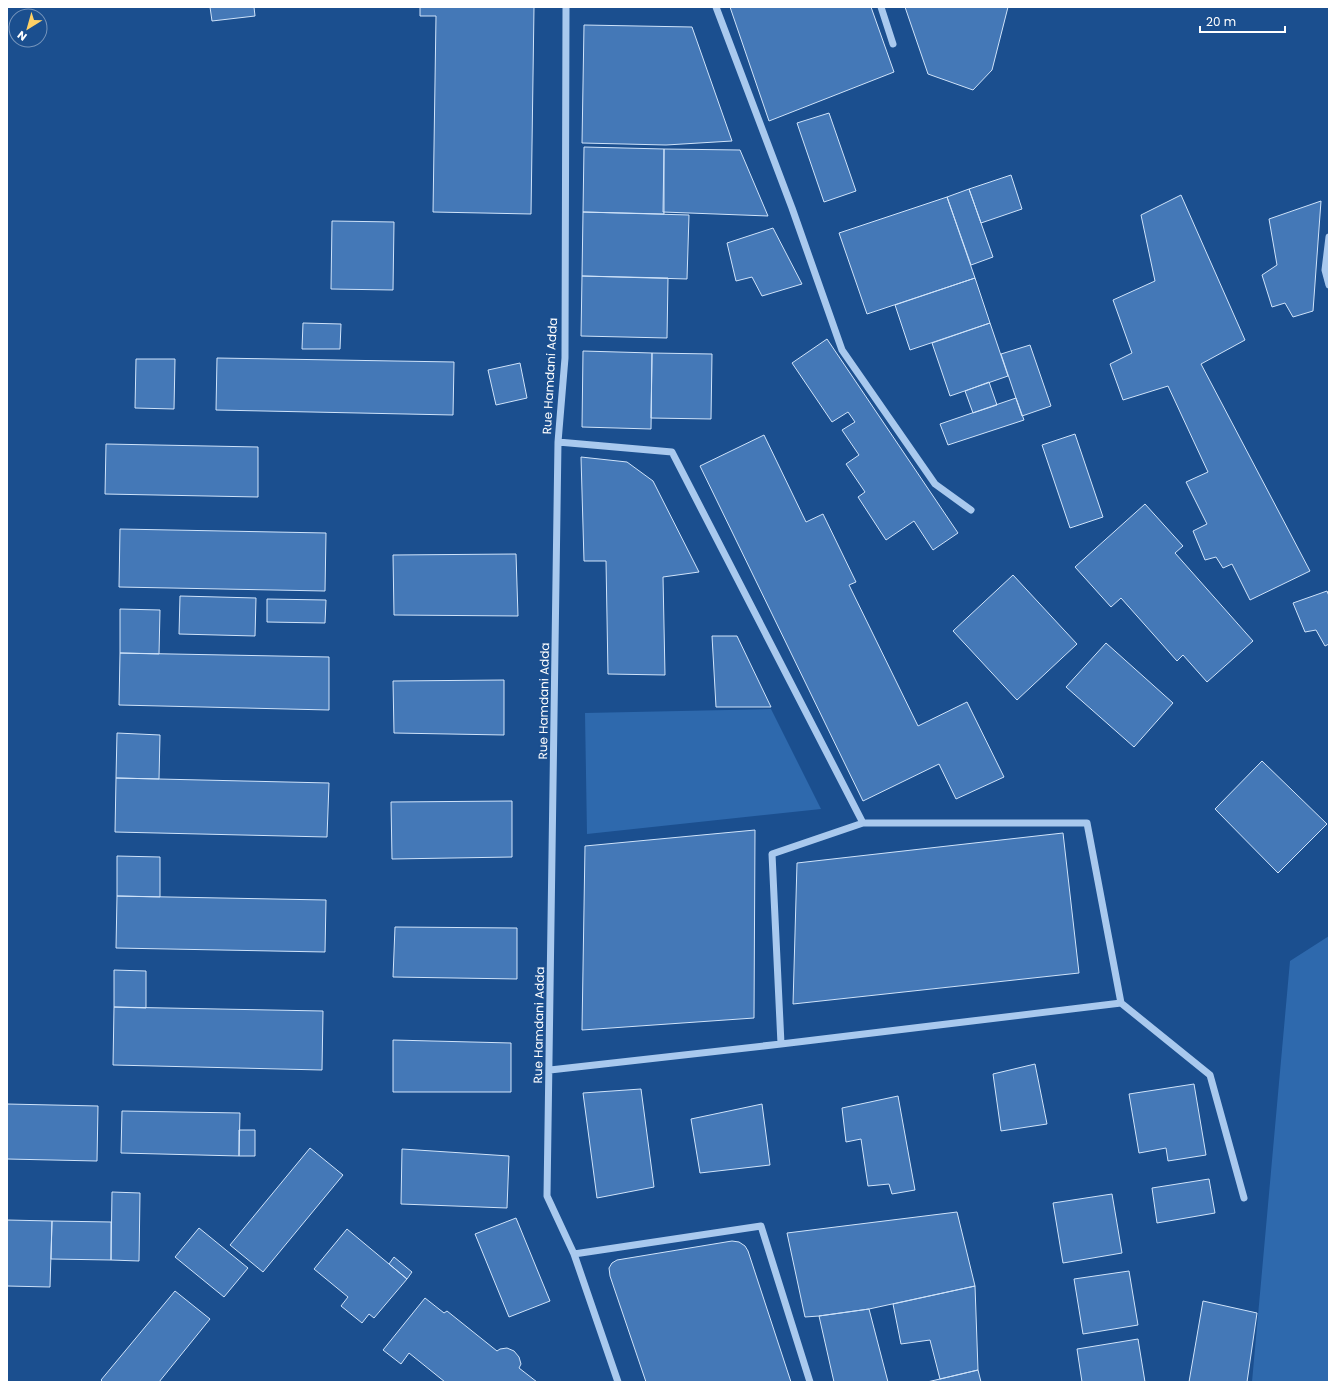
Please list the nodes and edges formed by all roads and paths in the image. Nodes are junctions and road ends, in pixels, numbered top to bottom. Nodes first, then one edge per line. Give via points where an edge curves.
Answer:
1 (566, 7) edge
2 (716, 7) edge
3 (881, 7) edge
4 (893, 44) dead end
5 (1329, 237) edge
6 (1329, 285) edge
7 (558, 442) junction
8 (971, 510) dead end
9 (863, 823) junction
10 (1121, 1003) junction
11 (781, 1044) junction
12 (550, 1070) junction
13 (1244, 1198) dead end
14 (574, 1254) junction
15 (618, 1382) edge
16 (810, 1382) edge

1 - 7 street, Rue Hamdani Adda via 565,358
2 - 8 street via 792,208 842,350 935,484
3 - 4 street
5 - 6 street via 1325,270
7 - 9 street via 672,452
7 - 12 street, Rue Hamdani Adda
9 - 10 street via 1087,823
9 - 11 street via 772,854
10 - 11 street
10 - 13 street via 1210,1075
11 - 12 street
12 - 14 street, Rue Hamdani Adda via 547,1196
14 - 15 street, Rue Hamdani Adda
14 - 16 street via 761,1226

